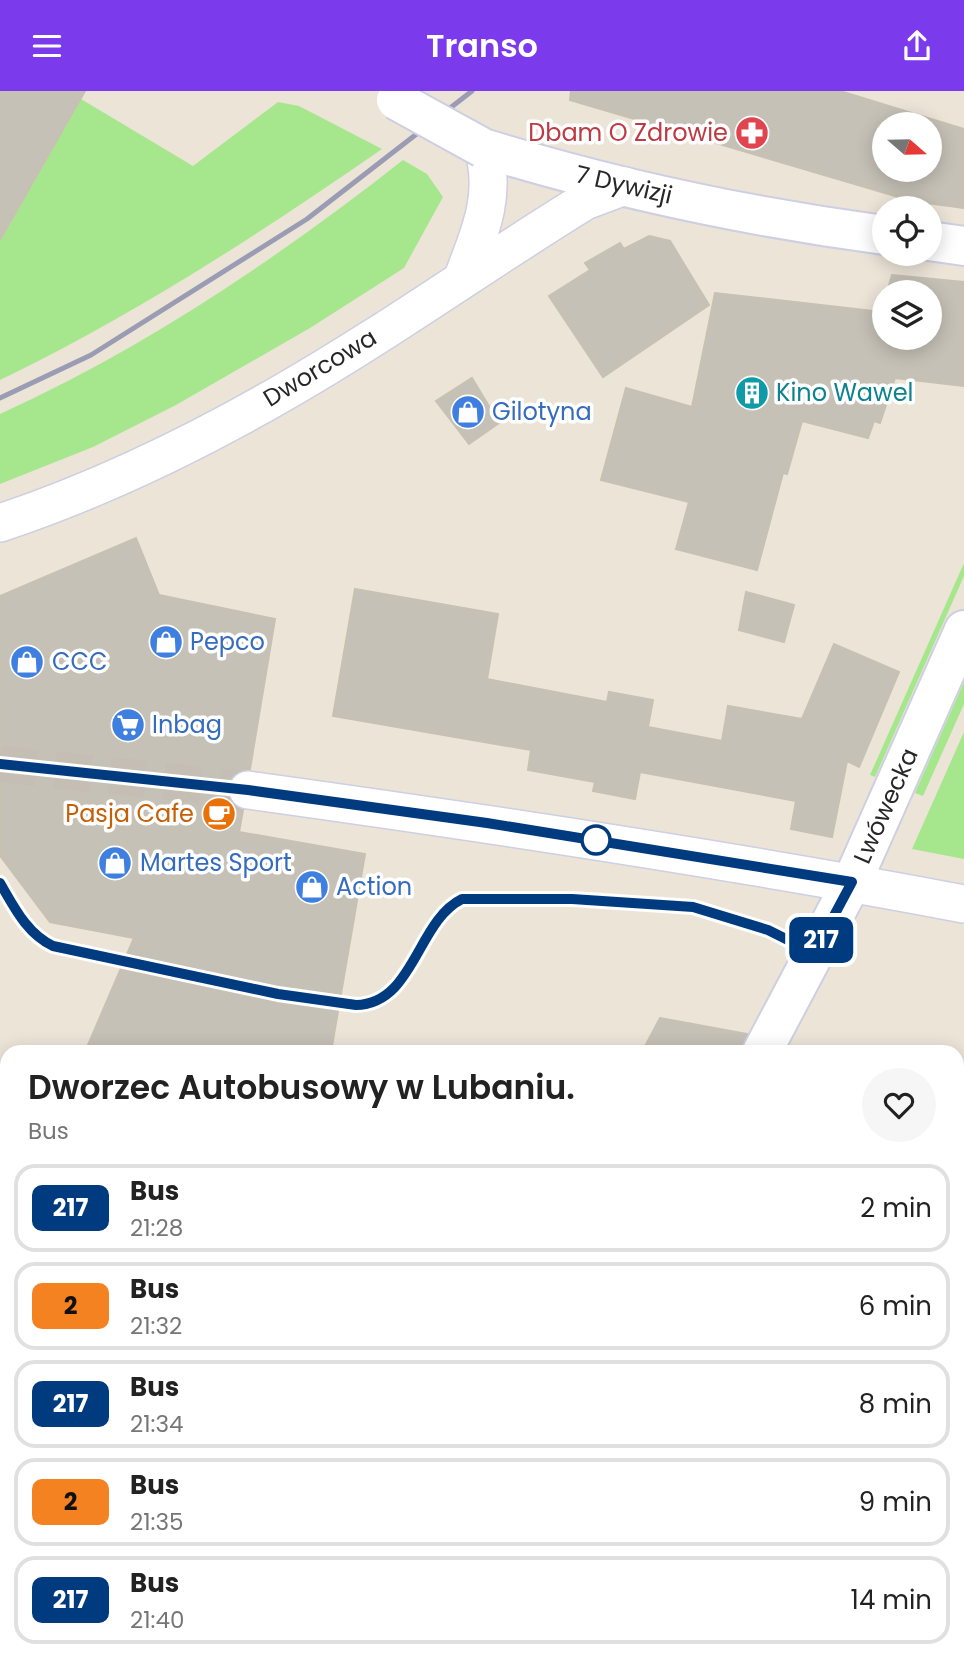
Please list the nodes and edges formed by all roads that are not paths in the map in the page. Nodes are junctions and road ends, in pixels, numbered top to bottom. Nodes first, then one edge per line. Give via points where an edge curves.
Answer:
1 (387, 96) edge
2 (483, 148) junction
3 (625, 186) junction
4 (872, 233) edge
5 (942, 243) edge
6 (964, 246) edge
7 (463, 277) junction
8 (0, 523) edge
9 (964, 630) edge
10 (248, 790) tunnel mouth
11 (852, 882) junction
12 (964, 904) edge
13 (766, 1045) edge

1 - 2 main road, 7 Dywizji, bridge
2 - 3 main road, 7 Dywizji
2 - 7 street via 489,202
3 - 4 main road, 7 Dywizji
3 - 7 street, Dworcowa via 585,201
5 - 6 main road
7 - 8 street, Dworcowa via 273,398 91,489
9 - 11 main road, Lwówecka
10 - 11 street
11 - 12 street
11 - 13 main road, Lwówecka

